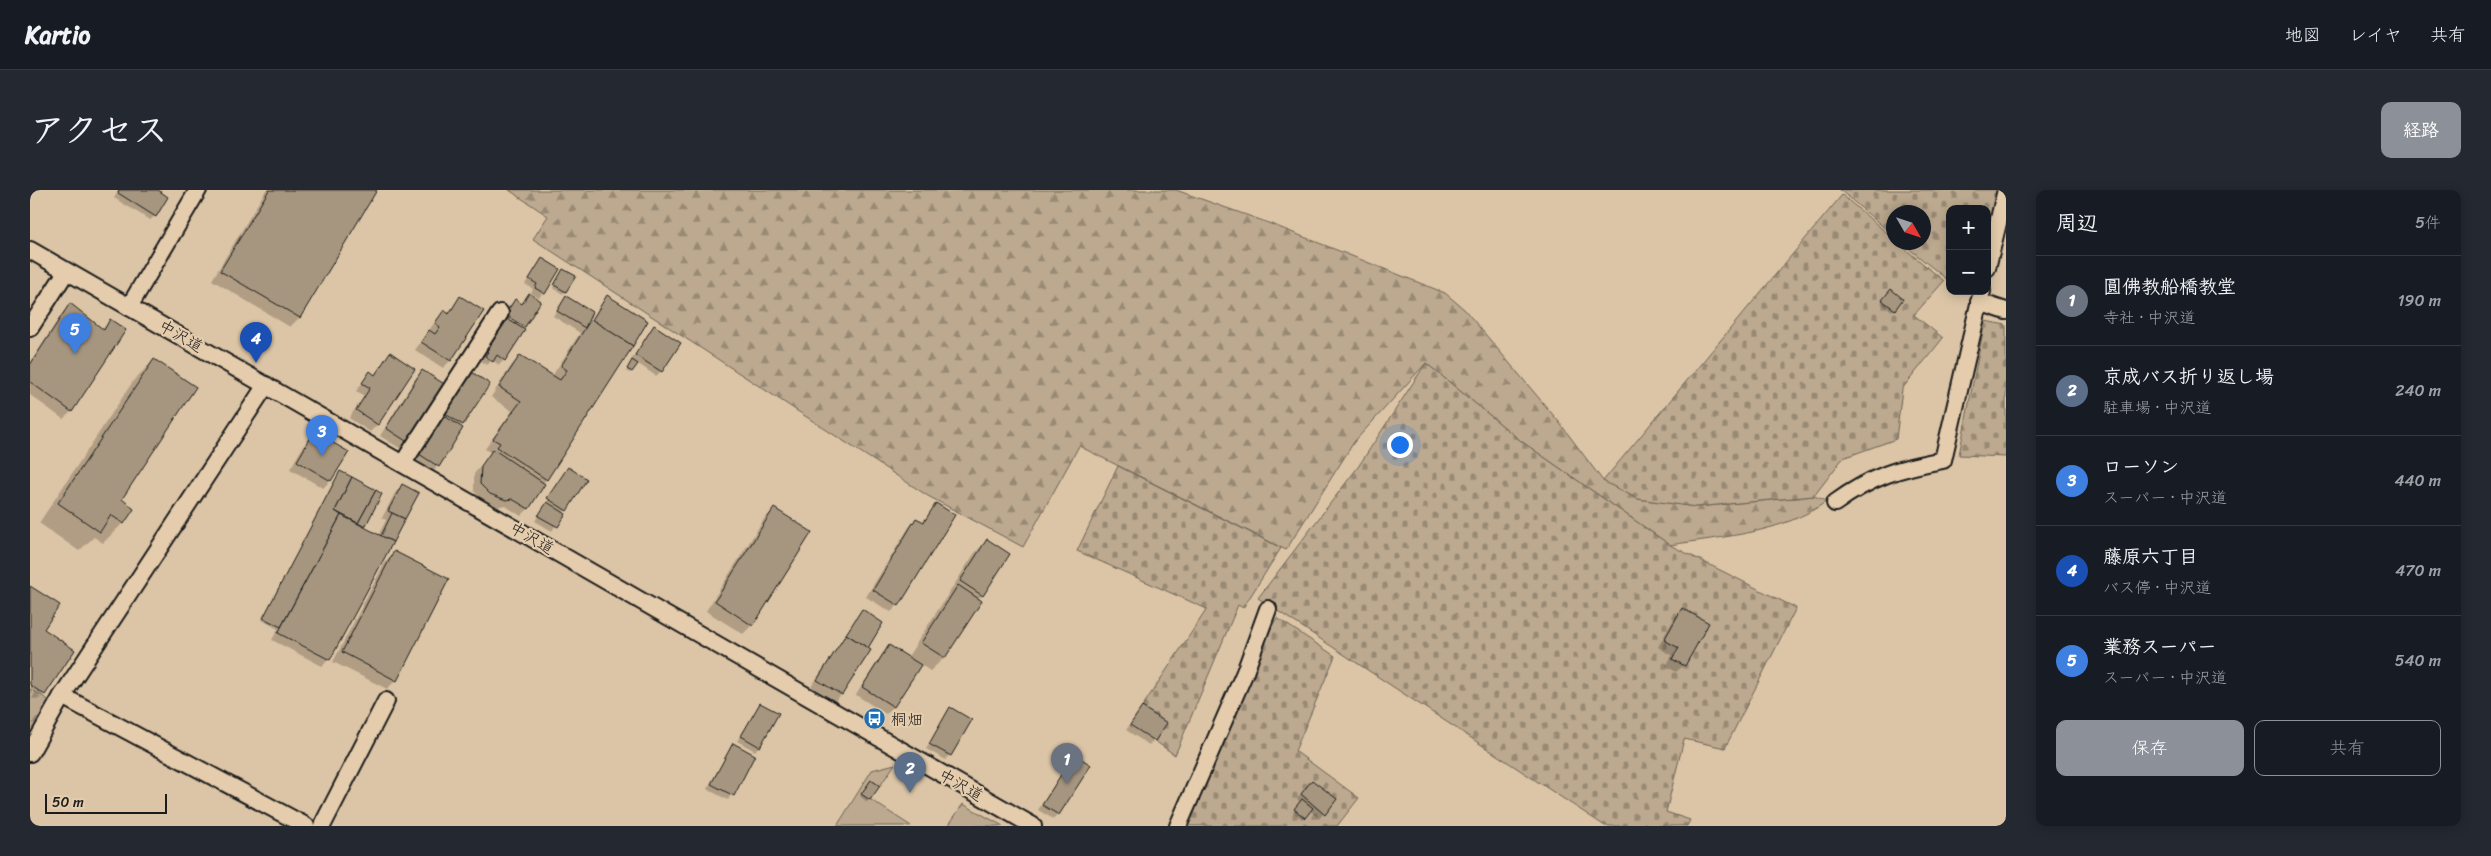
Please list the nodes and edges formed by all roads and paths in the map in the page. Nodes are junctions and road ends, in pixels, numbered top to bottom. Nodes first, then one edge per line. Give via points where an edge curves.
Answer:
1 (198, 190) edge
2 (2006, 190) edge
3 (30, 250) edge
4 (1991, 252) edge
5 (66, 272) junction
6 (1980, 297) edge
7 (129, 307) junction
8 (2006, 311) edge
9 (500, 313) dead end
10 (30, 328) edge
11 (266, 385) junction
12 (402, 463) junction
13 (1835, 503) dead end
14 (1268, 609) dead end
15 (62, 696) junction
16 (386, 701) dead end
17 (30, 753) edge
18 (306, 826) edge
19 (322, 826) edge
20 (1033, 826) edge
21 (1178, 826) edge

1 - 7 street
2 - 4 street
3 - 5 street, 中沢道
5 - 7 street, 中沢道
5 - 10 street
6 - 8 street
6 - 13 street via 1943,460 1893,470
7 - 11 street, 中沢道
9 - 12 street
11 - 12 street, 中沢道
11 - 15 street
12 - 20 street, 中沢道
14 - 21 street via 1245,672
15 - 17 street
15 - 18 street
16 - 19 street

